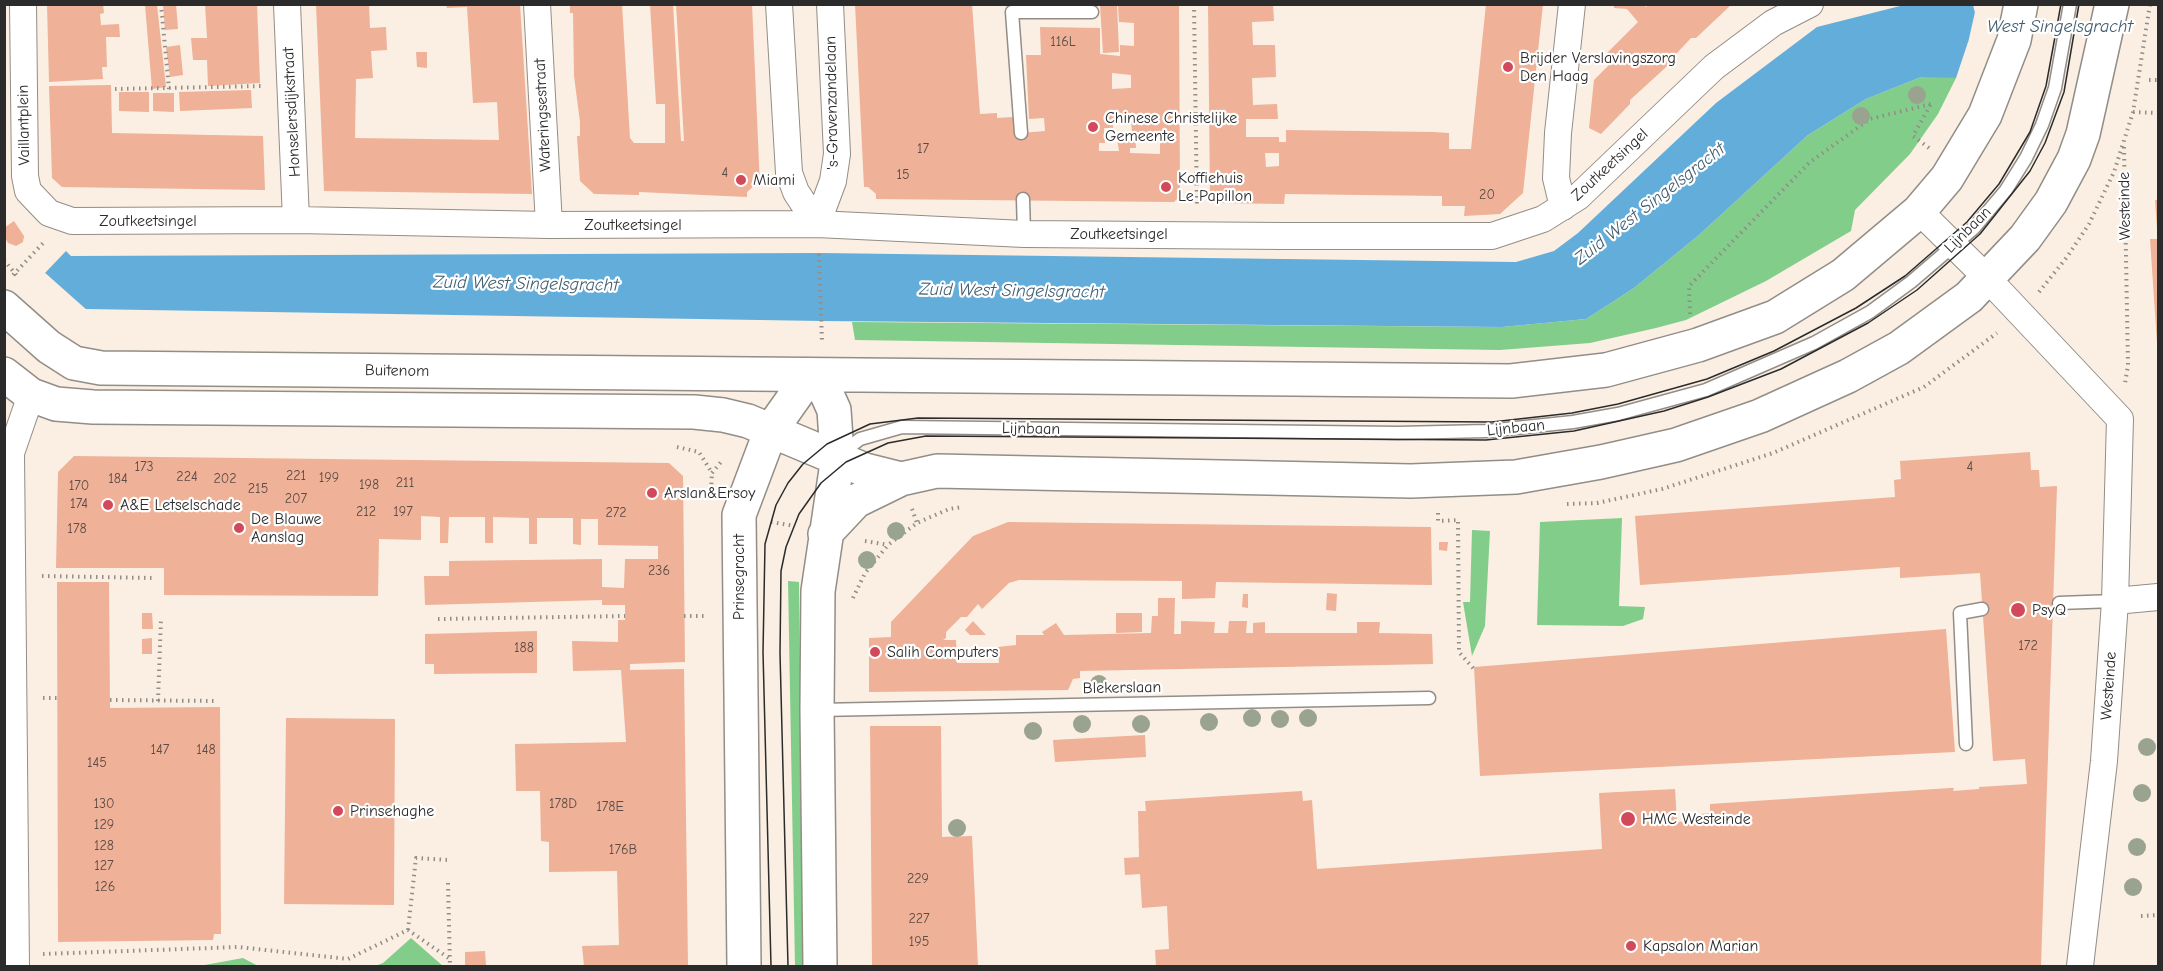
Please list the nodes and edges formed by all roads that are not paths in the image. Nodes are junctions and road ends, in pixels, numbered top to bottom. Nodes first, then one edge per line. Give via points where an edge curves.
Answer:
1 (23, 4) edge
2 (287, 4) edge
3 (537, 4) edge
4 (779, 4) edge
5 (830, 4) edge
6 (1572, 4) edge
7 (1810, 4) edge
8 (2070, 5) edge
9 (1092, 12) dead end
10 (2018, 18) edge
11 (2108, 20) edge
12 (1022, 133) dead end
13 (1023, 199) dead end
14 (1563, 207) junction
15 (1919, 211) junction
16 (297, 220) junction
17 (72, 221) joint
18 (817, 224) junction
19 (549, 225) junction
20 (1024, 234) junction
21 (1954, 247) junction
22 (1987, 278) junction
23 (4, 307) edge
24 (816, 361) junction
25 (16, 384) edge
26 (771, 430) junction
27 (836, 458) junction
28 (901, 479) junction
29 (825, 534) junction
30 (2158, 597) edge
31 (2115, 601) junction
32 (2059, 603) dead end
33 (1982, 609) dead end
34 (1429, 698) dead end
35 (817, 710) junction
36 (1966, 744) dead end
37 (16, 960) edge
38 (744, 966) edge
39 (820, 966) edge
40 (2080, 966) edge

1 - 17 street, Vaillantplein via 28,191 49,213
2 - 16 street, Honselersdijkstraat
3 - 19 street, Wateringsestraat
4 - 18 street via 789,173 796,192
5 - 18 street, 's-Gravenzandelaan via 837,154 833,181
6 - 14 street via 1556,178
7 - 14 street, Zoutkeetsingel via 1773,23 1714,67
8 - 21 lane, Lijnbaan via 2055,88 2026,158 2006,190
9 - 12 lane via 1012,12
10 - 15 main road via 1985,115 1947,178
11 - 22 main road via 2084,134 2074,159 2051,202 2025,238
13 - 20 lane
14 - 20 street, Zoutkeetsingel via 1520,228 1492,236
15 - 21 street, Westeinde
15 - 24 main road via 1843,276 1775,316 1698,345 1606,370 1511,381
16 - 17 street, Zoutkeetsingel
16 - 19 street, Zoutkeetsingel
18 - 19 street, Zoutkeetsingel
18 - 20 street, Zoutkeetsingel
21 - 22 street, Westeinde
21 - 27 lane, Lijnbaan via 1870,312 1814,343 1706,390 1618,414 1487,431 1398,433 902,427 860,439
22 - 28 main road via 1969,297 1899,348 1848,376 1760,416 1676,445 1601,462 1516,477 1430,480 938,471
22 - 31 street, Westeinde via 2120,419
23 - 24 main road, Buitenom via 74,363 101,368
24 - 26 main road, Prinsegracht
24 - 27 main road via 834,410
25 - 26 main road via 56,404 93,407 694,412 723,415
25 - 37 street via 11,453
26 - 27 main road
26 - 38 main road, Prinsegracht via 739,515
27 - 28 main road
27 - 29 main road
28 - 29 main road via 856,501
29 - 35 main road via 818,591
30 - 31 street
31 - 32 lane
31 - 40 street, Westeinde via 2104,761
33 - 36 lane via 1960,613
34 - 35 lane, Blekerslaan
35 - 39 main road

